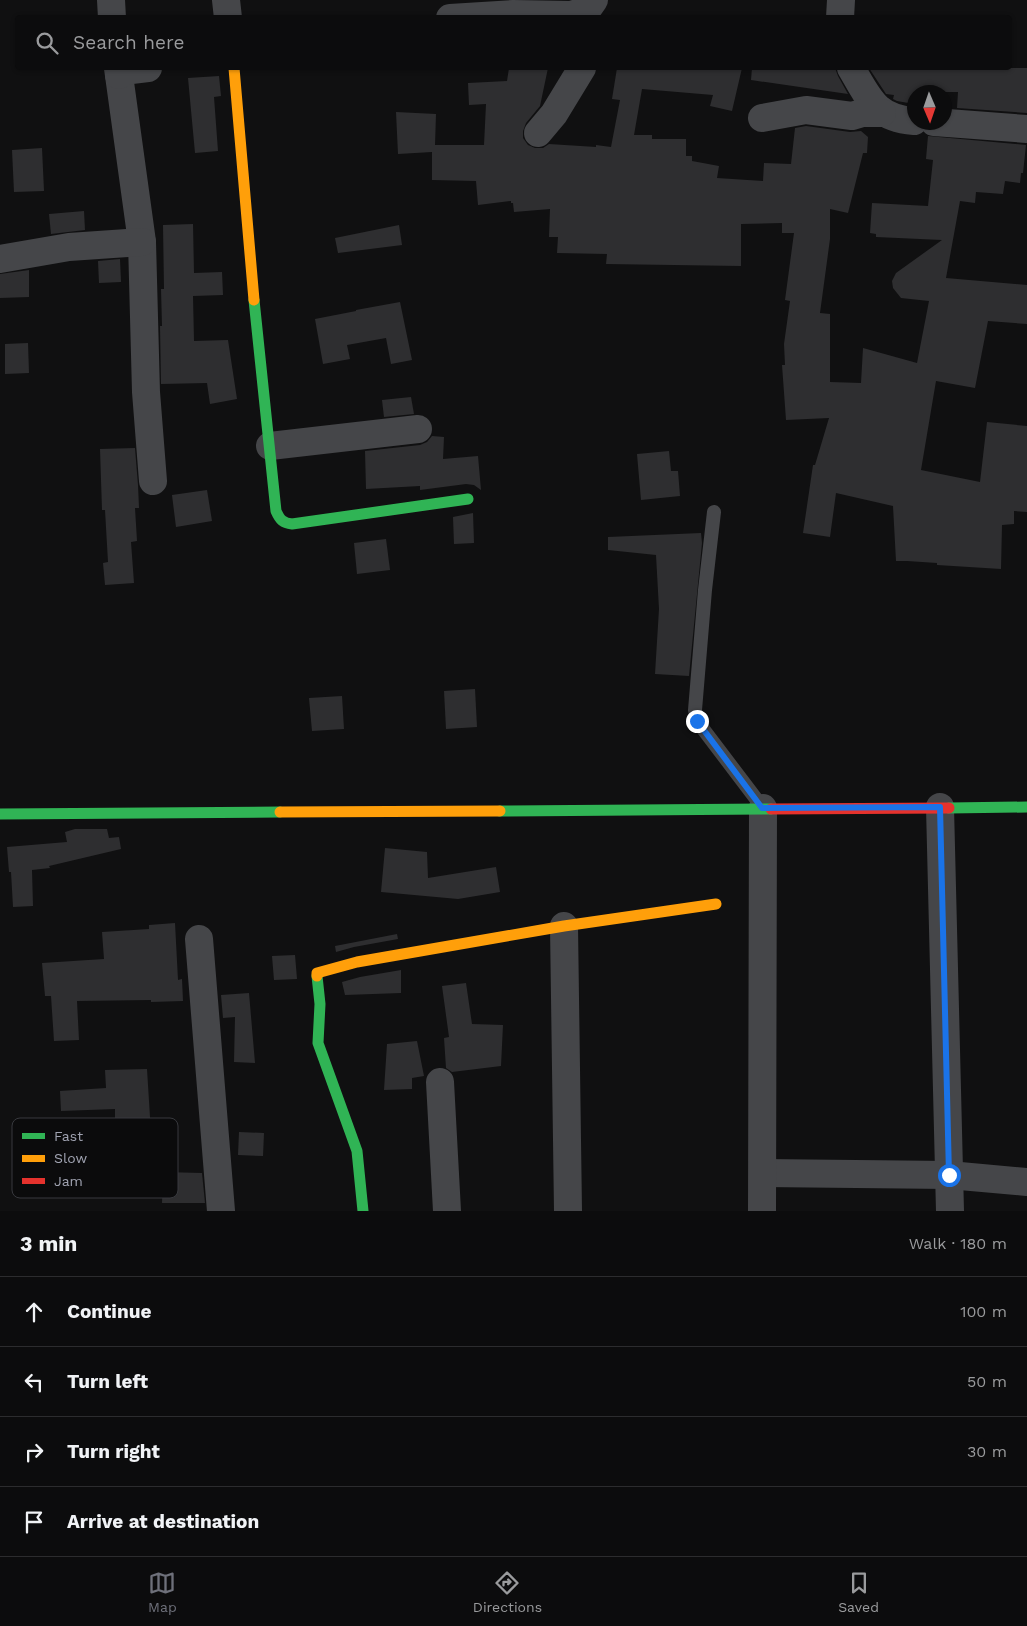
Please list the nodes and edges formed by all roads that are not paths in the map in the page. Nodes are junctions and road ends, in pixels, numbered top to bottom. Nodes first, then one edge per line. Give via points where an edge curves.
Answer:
1 (110, 0) edge
2 (226, 0) edge
3 (841, 0) edge
4 (589, 9) edge
5 (112, 15) edge
6 (228, 15) edge
7 (497, 15) edge
8 (571, 15) edge
9 (571, 15) edge
10 (840, 15) edge
11 (136, 70) edge
12 (234, 70) edge
13 (581, 70) edge
14 (852, 70) edge
15 (118, 71) edge
16 (882, 113) junction
17 (762, 118) dead end
18 (907, 120) edge
19 (952, 123) edge
20 (1027, 129) edge
21 (538, 133) dead end
22 (142, 242) junction
23 (0, 259) edge
24 (418, 429) dead end
25 (270, 446) junction
26 (153, 481) dead end
27 (468, 499) dead end
28 (714, 512) dead end
29 (940, 807) junction
30 (1027, 807) edge
31 (762, 808) junction
32 (0, 814) edge
33 (716, 904) dead end
34 (564, 926) junction
35 (198, 939) dead end
36 (440, 1082) dead end
37 (762, 1173) junction
38 (949, 1175) junction
39 (1027, 1182) edge
40 (221, 1211) edge
41 (363, 1211) edge
42 (447, 1211) edge
43 (568, 1211) edge
44 (762, 1211) edge
45 (950, 1211) edge

1 - 5 street
2 - 6 street
3 - 10 street
4 - 8 street
7 - 9 street
11 - 15 street
12 - 25 street
13 - 21 street via 554,114
14 - 16 street
15 - 22 street
16 - 17 street via 852,116 806,110
16 - 18 street
19 - 20 street
22 - 23 street via 69,247
22 - 26 street via 146,392
24 - 25 street
25 - 27 street via 276,511 284,523
28 - 31 lane via 695,710 697,721
29 - 30 street
29 - 31 street
29 - 38 street
31 - 32 street
31 - 37 street
33 - 34 street
34 - 41 street via 357,962 317,973 320,1004 318,1043 357,1151
34 - 43 street
35 - 40 street
36 - 42 street
37 - 38 street
37 - 44 street
38 - 39 street
38 - 45 street

